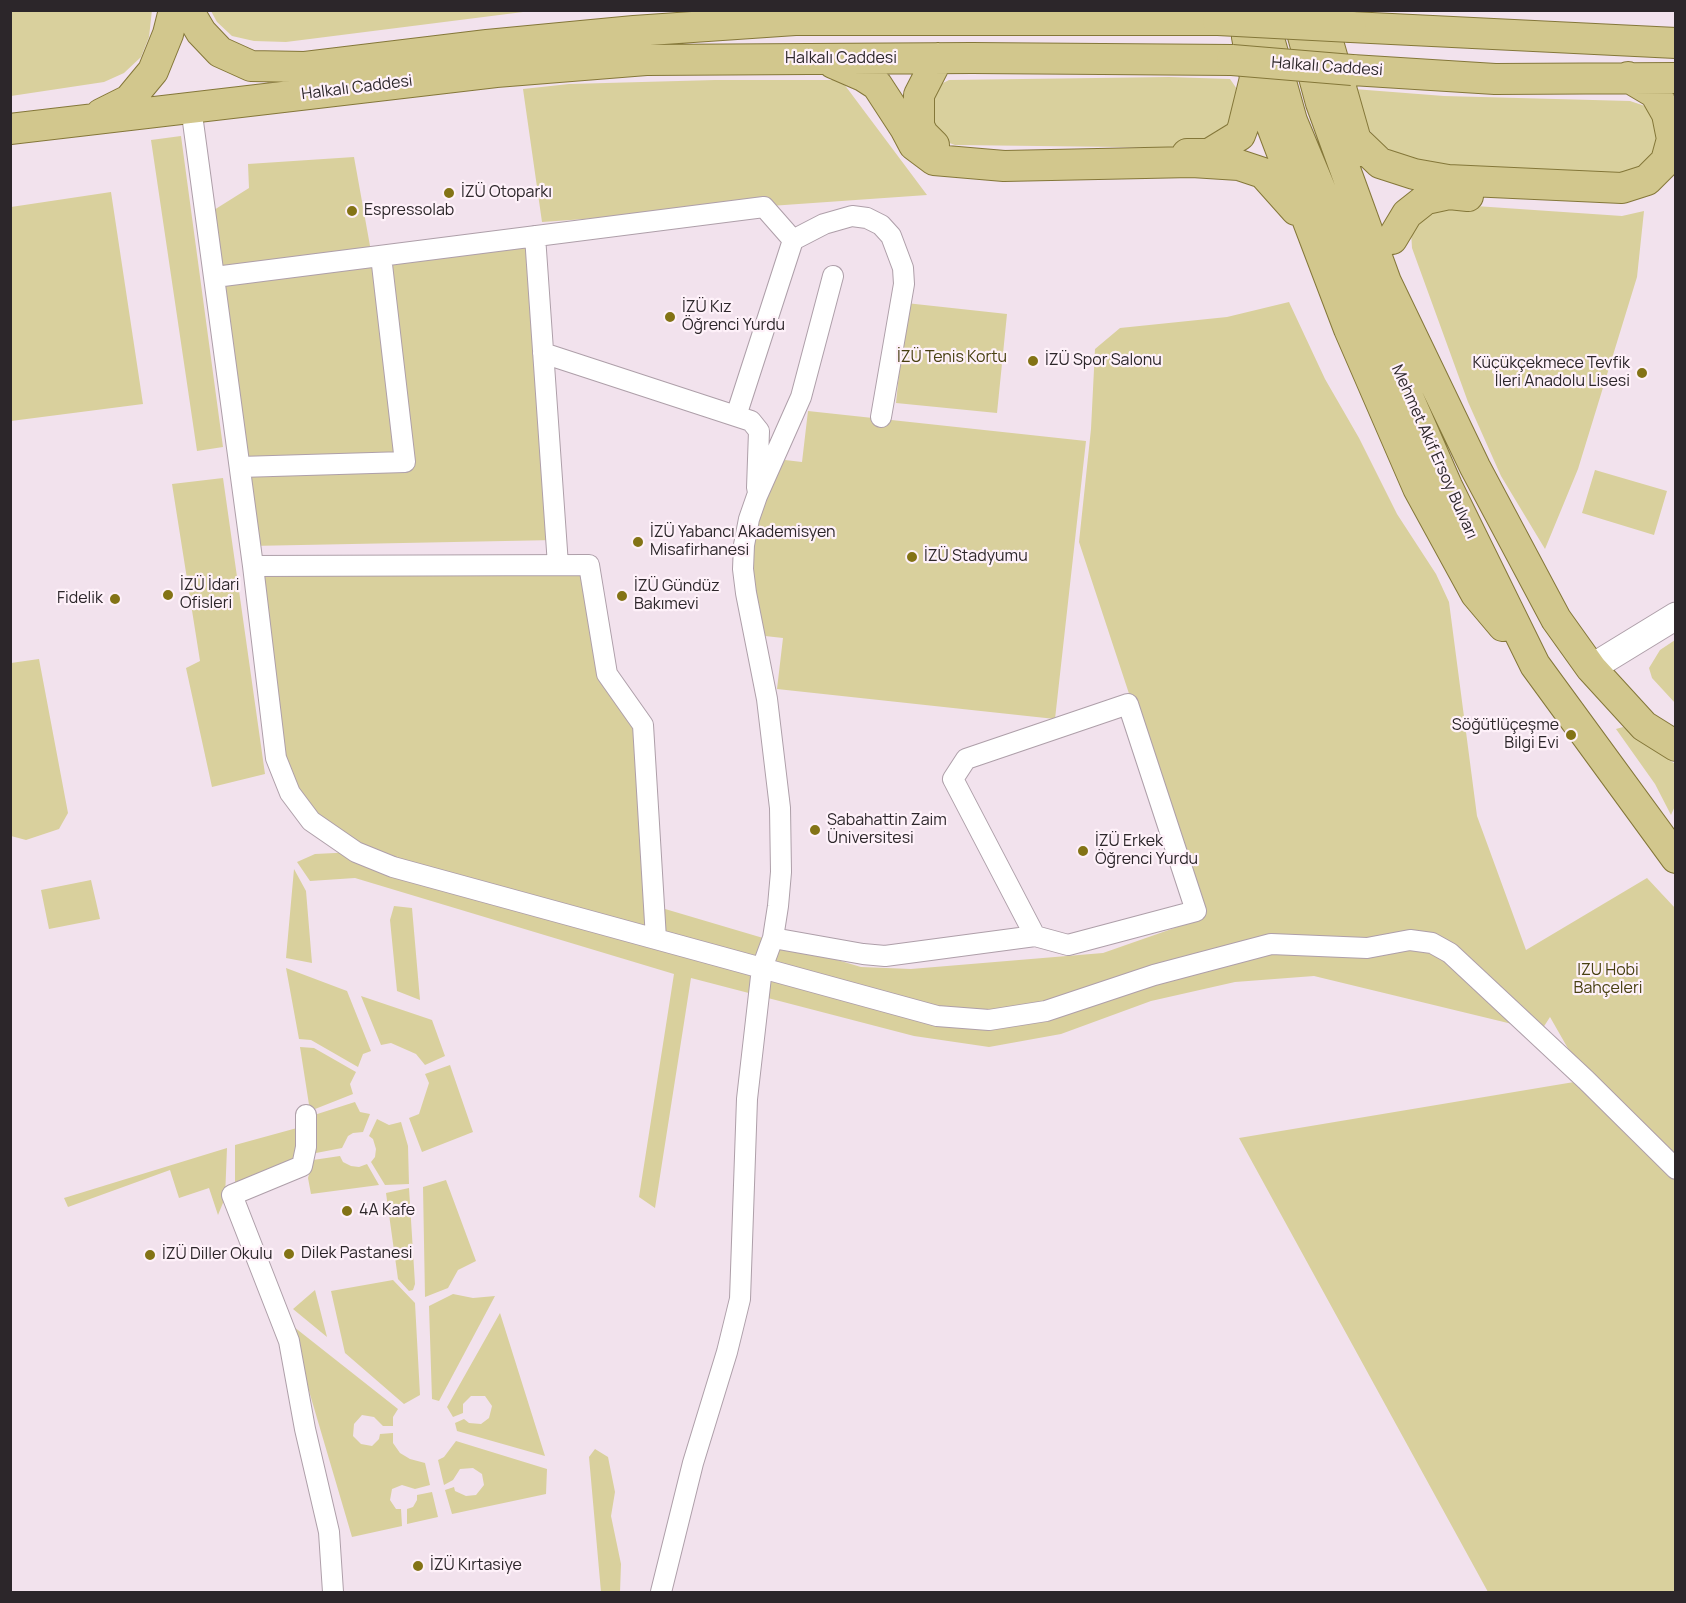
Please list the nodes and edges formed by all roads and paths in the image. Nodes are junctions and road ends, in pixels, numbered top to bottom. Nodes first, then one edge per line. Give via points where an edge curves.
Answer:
1 (174, 10) edge
2 (188, 10) edge
3 (844, 10) edge
4 (1261, 10) edge
5 (1296, 10) edge
6 (1319, 10) edge
7 (1230, 15) edge
8 (795, 20) junction
9 (1676, 43) edge
10 (938, 58) junction
11 (825, 59) junction
12 (1628, 77) junction
13 (1255, 78) junction
14 (1676, 78) edge
15 (191, 106) junction
16 (91, 119) junction
17 (10, 129) edge
18 (1355, 139) junction
19 (1676, 177) edge
20 (1311, 229) junction
21 (535, 236) junction
22 (793, 240) junction
23 (1392, 240) junction
24 (381, 256) junction
25 (833, 276) dead end
26 (214, 277) junction
27 (543, 353) junction
28 (1433, 379) junction
29 (736, 416) junction
30 (880, 417) dead end
31 (240, 467) junction
32 (757, 496) junction
33 (558, 565) junction
34 (253, 566) junction
35 (1676, 616) edge
36 (1535, 665) junction
37 (1591, 668) junction
38 (1676, 746) edge
39 (1676, 858) edge
40 (1035, 936) junction
41 (773, 938) junction
42 (656, 939) junction
43 (762, 968) junction
44 (306, 1116) dead end
45 (1676, 1169) edge
46 (333, 1593) edge
47 (661, 1593) edge

1 - 16 main road via 153,71 129,100
2 - 8 main road, Halkalı Caddesi via 220,52 251,66 305,67 487,45
3 - 8 main road
4 - 36 main road, Mehmet Akif Ersoy Bulvarı via 1292,122 1376,324 1447,486
5 - 28 main road, Mehmet Akif Ersoy Bulvarı via 1321,103 1386,282
6 - 18 main road
7 - 8 main road, Halkalı Caddesi
7 - 9 main road, Halkalı Caddesi, bridge via 1351,27
7 - 13 main road
10 - 11 main road, Halkalı Caddesi
10 - 12 main road, Halkalı Caddesi, bridge via 1232,60 1495,79
10 - 13 main road via 919,95 919,126 935,147 984,155 1209,154 1239,135 1244,127
11 - 15 main road, Halkalı Caddesi via 646,60 496,72
11 - 20 main road via 876,85 914,145 934,160 1004,166 1192,162 1239,165 1263,173
12 - 14 main road, Halkalı Caddesi
12 - 18 main road via 1654,93 1667,114 1672,139 1666,161 1647,180 1622,188 1448,180 1414,174 1380,163
13 - 20 main road
15 - 16 main road, Halkalı Caddesi
15 - 26 street
16 - 17 main road, Halkalı Caddesi
18 - 23 main road
19 - 23 main road via 1644,200 1621,205 1449,194 1426,199 1407,214
20 - 36 main road via 1349,329 1418,488 1476,594
21 - 22 street via 764,207
21 - 24 street
21 - 27 street
22 - 29 street
22 - 30 street via 824,224 852,216 881,225 891,237 903,268 904,284
23 - 28 main road via 1416,304
24 - 26 street
24 - 31 street via 405,462
25 - 32 street via 801,397
26 - 31 street
27 - 29 street
27 - 33 street
28 - 37 main road, Mehmet Akif Ersoy Bulvarı via 1556,619
29 - 32 street via 751,421 759,431
31 - 34 street
32 - 41 street via 745,536 743,569 767,699 780,808 781,872
33 - 34 street
33 - 42 street via 589,565 607,674 643,725
34 - 42 street via 276,758 290,793 311,821 356,852 393,867
35 - 37 street
36 - 39 main road, Mehmet Akif Ersoy Bulvarı
37 - 38 main road, Mehmet Akif Ersoy Bulvarı via 1644,726
40 - 40 street via 1068,945 1197,911 1128,704 966,759 953,779
40 - 41 street via 885,956
41 - 43 street
42 - 43 street
43 - 45 street via 937,1016 989,1020 1046,1011 1154,975 1270,944 1367,948 1410,940 1432,943 1450,953
43 - 47 street via 747,1099 740,1299
44 - 46 street via 302,1166 232,1195 289,1341 329,1532

